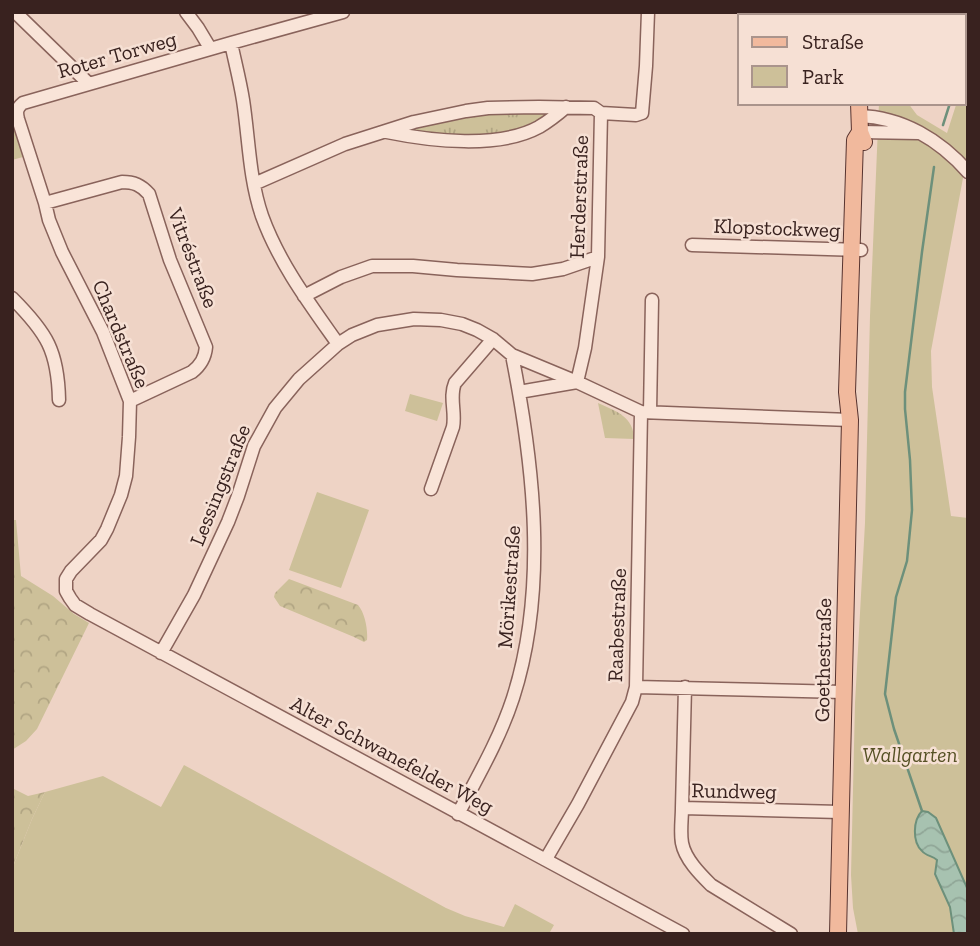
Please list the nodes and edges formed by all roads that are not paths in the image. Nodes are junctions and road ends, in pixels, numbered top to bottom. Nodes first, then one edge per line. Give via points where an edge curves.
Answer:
1 (15, 12) edge
2 (186, 12) edge
3 (343, 12) edge
4 (648, 12) edge
5 (231, 43) junction
6 (210, 48) junction
7 (88, 83) junction
8 (23, 103) joint
9 (566, 107) junction
10 (601, 113) junction
11 (859, 117) edge
12 (383, 131) junction
13 (968, 172) edge
14 (254, 184) junction
15 (44, 203) junction
16 (692, 245) dead end
17 (856, 250) junction
18 (598, 257) junction
19 (304, 296) junction
20 (12, 298) edge
21 (652, 300) dead end
22 (493, 339) junction
23 (338, 344) junction
24 (512, 355) junction
25 (582, 385) junction
26 (519, 392) junction
27 (60, 400) dead end
28 (130, 401) junction
29 (646, 412) junction
30 (850, 420) junction
31 (431, 489) dead end
32 (83, 610) joint
33 (162, 653) junction
34 (636, 687) junction
35 (685, 687) junction
36 (844, 692) junction
37 (682, 808) junction
38 (840, 812) junction
39 (458, 814) junction
40 (546, 859) junction
41 (838, 901) junction
42 (683, 934) edge
43 (791, 934) edge
44 (838, 934) edge
45 (846, 934) edge

1 - 7 street
2 - 6 street
3 - 5 street, Roter Torweg
4 - 10 street, Herderstraße via 642,113
5 - 6 street, Roter Torweg
5 - 14 street
6 - 7 street, Roter Torweg
7 - 8 street, Roter Torweg
8 - 15 street, Chardstraße via 16,113
9 - 10 street via 594,108
9 - 12 street via 466,111
9 - 12 street via 538,128 497,139 442,140
10 - 18 street, Herderstraße
11 - 13 street via 931,139
11 - 17 main road, Goethestraße
12 - 14 street
14 - 19 street via 270,234
15 - 28 street, Chardstraße
15 - 28 street, Vitréstraße via 122,182 135,183 149,194 170,260 206,346 200,366 192,372
16 - 17 street, Klopstockweg
17 - 30 main road, Goethestraße via 847,392
18 - 19 street via 532,274 372,266
18 - 25 street, Herderstraße
19 - 23 street
20 - 27 street via 47,340 55,360
21 - 29 street, Raabestraße
22 - 23 street, Lessingstraße via 462,324 414,319 377,325
22 - 24 street, Lessingstraße
22 - 31 street via 452,390 453,427
23 - 33 street, Lessingstraße via 299,379 264,424 228,522
24 - 25 street, Lessingstraße
24 - 26 street, Mörikestraße
25 - 26 street
25 - 29 street
26 - 39 street, Mörikestraße via 534,518 526,643 505,719
28 - 32 street, Chardstraße via 121,495 101,540 66,579 66,591
29 - 30 street
29 - 34 street, Raabestraße
30 - 36 main road, Goethestraße
32 - 33 street, Alter Schwanefelder Weg
33 - 39 street, Alter Schwanefelder Weg
34 - 35 street
34 - 40 street, Raabestraße
35 - 36 street
35 - 37 street
36 - 38 main road, Goethestraße
37 - 38 street, Rundweg
37 - 43 street, Rundweg via 682,844 701,875 711,886
38 - 41 main road, Goethestraße
39 - 40 street, Alter Schwanefelder Weg
40 - 42 street, Alter Schwanefelder Weg
41 - 44 main road, Goethestraße
41 - 45 main road, Goethestraße

